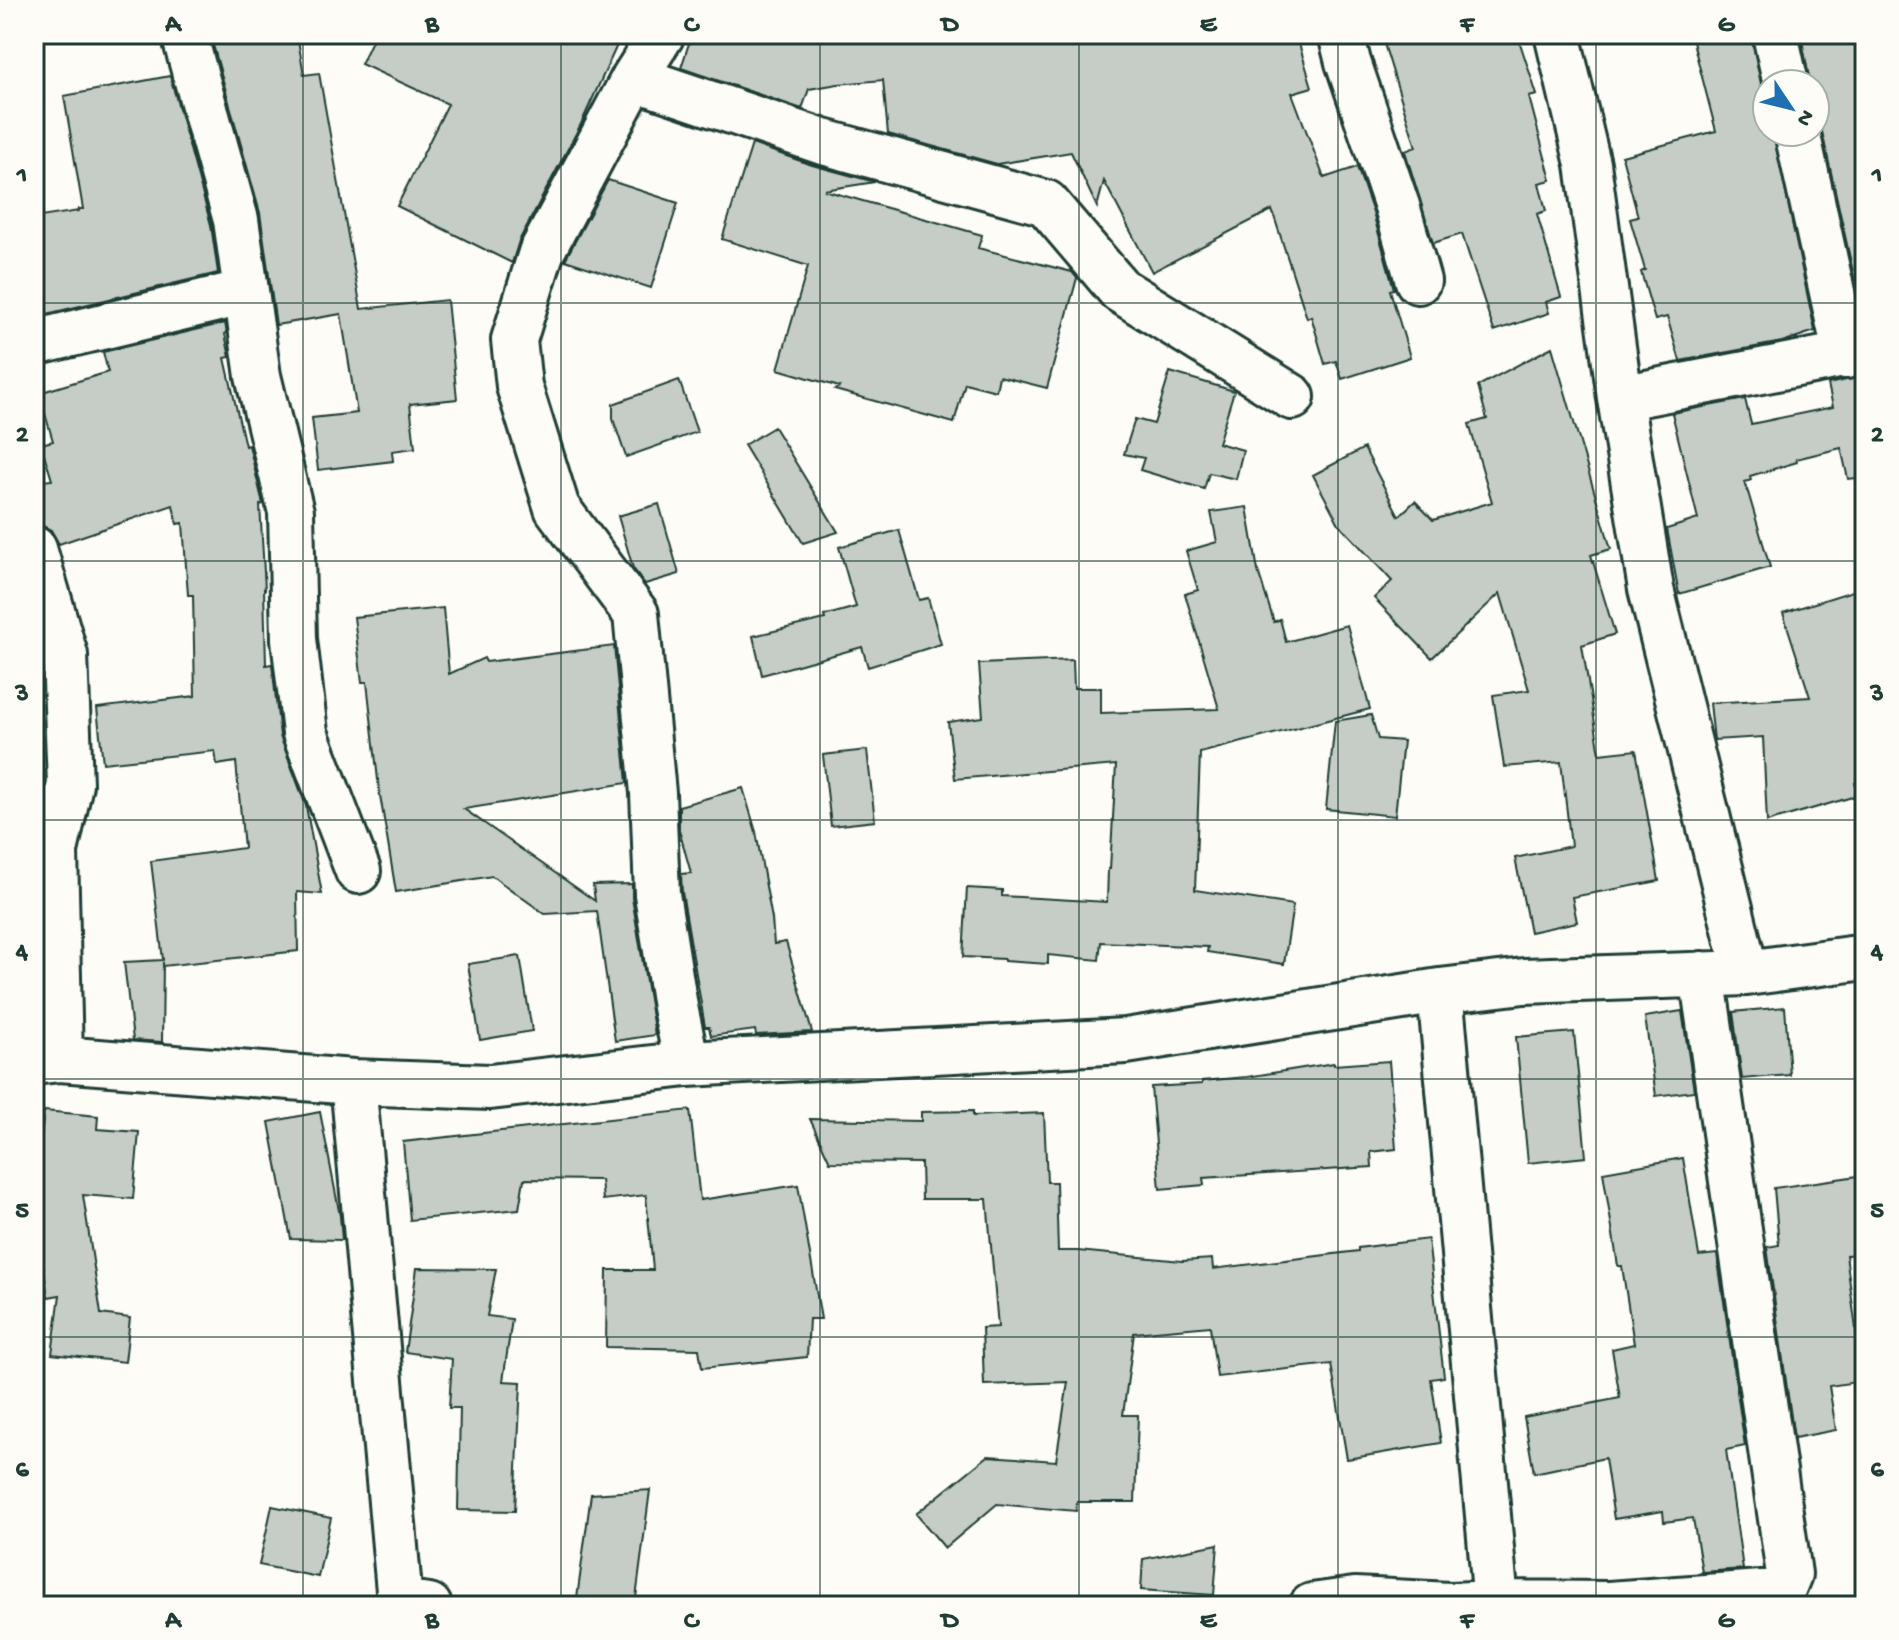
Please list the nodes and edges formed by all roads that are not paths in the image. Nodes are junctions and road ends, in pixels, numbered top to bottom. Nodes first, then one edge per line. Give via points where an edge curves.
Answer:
1 (184, 34) edge
2 (662, 34) edge
3 (1341, 34) edge
4 (1557, 34) edge
5 (1775, 34) edge
6 (1782, 68) edge
7 (634, 78) junction
8 (1801, 148) edge
9 (1418, 281) dead end
10 (246, 292) junction
11 (34, 343) edge
12 (1855, 354) edge
13 (1292, 397) dead end
14 (1620, 398) junction
15 (34, 549) edge
16 (358, 871) dead end
17 (1865, 957) edge
18 (1746, 973) junction
19 (1702, 974) junction
20 (1440, 991) junction
21 (47, 1060) edge
22 (687, 1064) junction
23 (353, 1082) junction
24 (1496, 1603) junction
25 (1609, 1605) edge
26 (429, 1606) edge
27 (1312, 1606) edge

1 - 10 street via 236,220
2 - 7 street
3 - 9 street
4 - 14 street via 1588,164
5 - 6 street
7 - 13 street via 820,141 1046,203 1120,290
7 - 22 street via 541,253 514,340 519,386 557,508 636,614 657,894
8 - 12 street
10 - 11 street
10 - 16 street via 258,376 291,512 294,639 305,733
12 - 14 street
14 - 18 street via 1651,589
15 - 21 street via 65,655 70,784 55,851
17 - 18 street
18 - 19 street
19 - 20 street via 1524,981
19 - 25 street via 1789,1574 1775,1592
20 - 22 street via 1126,1041
20 - 24 street
21 - 23 street
22 - 23 street via 490,1087
23 - 26 street via 400,1602
24 - 25 street
24 - 27 street via 1355,1600

